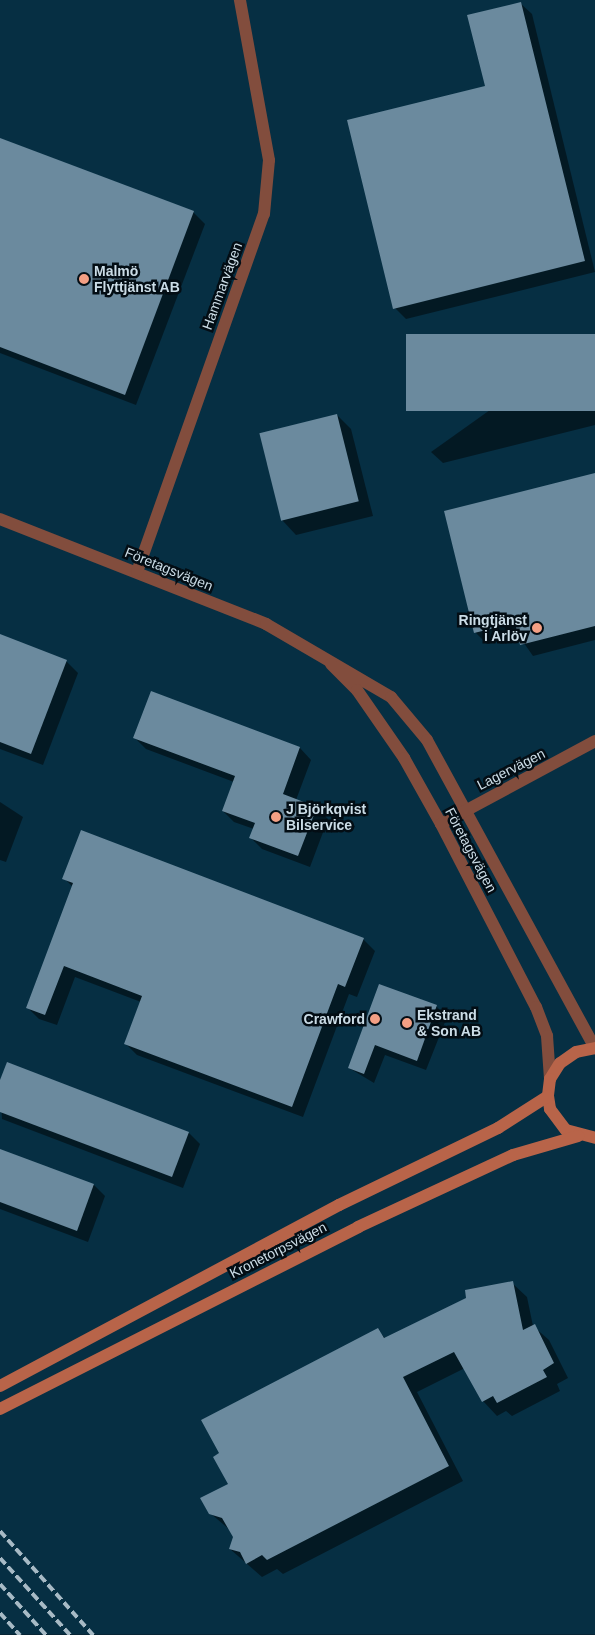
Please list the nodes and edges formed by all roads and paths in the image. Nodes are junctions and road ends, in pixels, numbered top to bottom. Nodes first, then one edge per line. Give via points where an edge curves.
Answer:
1 (240, 0) edge
2 (0, 519) edge
3 (137, 572) junction
4 (323, 655) junction
5 (595, 741) edge
6 (466, 808) junction
7 (441, 824) junction
8 (595, 1048) edge
9 (550, 1079) junction
10 (548, 1096) junction
11 (578, 1136) junction
12 (595, 1138) edge
13 (0, 1386) edge
14 (0, 1408) edge

1 - 3 street, Hammarvägen via 269,160 264,214
2 - 3 street, Företagsvägen
3 - 4 street, Företagsvägen via 266,624
4 - 6 street, Företagsvägen via 391,697 427,740
4 - 7 street, Företagsvägen via 357,690 404,758
5 - 6 street, Lagervägen
6 - 7 street, Lagervägen
6 - 8 street, Företagsvägen via 503,885
7 - 9 street, Företagsvägen via 536,1007 547,1036
8 - 9 main road via 576,1052 560,1063
9 - 10 main road
10 - 11 main road via 557,1120
10 - 13 main road, Kronetorpsvägen via 498,1128 339,1205
11 - 12 main road
11 - 14 main road, Kronetorpsvägen via 513,1155 358,1227

